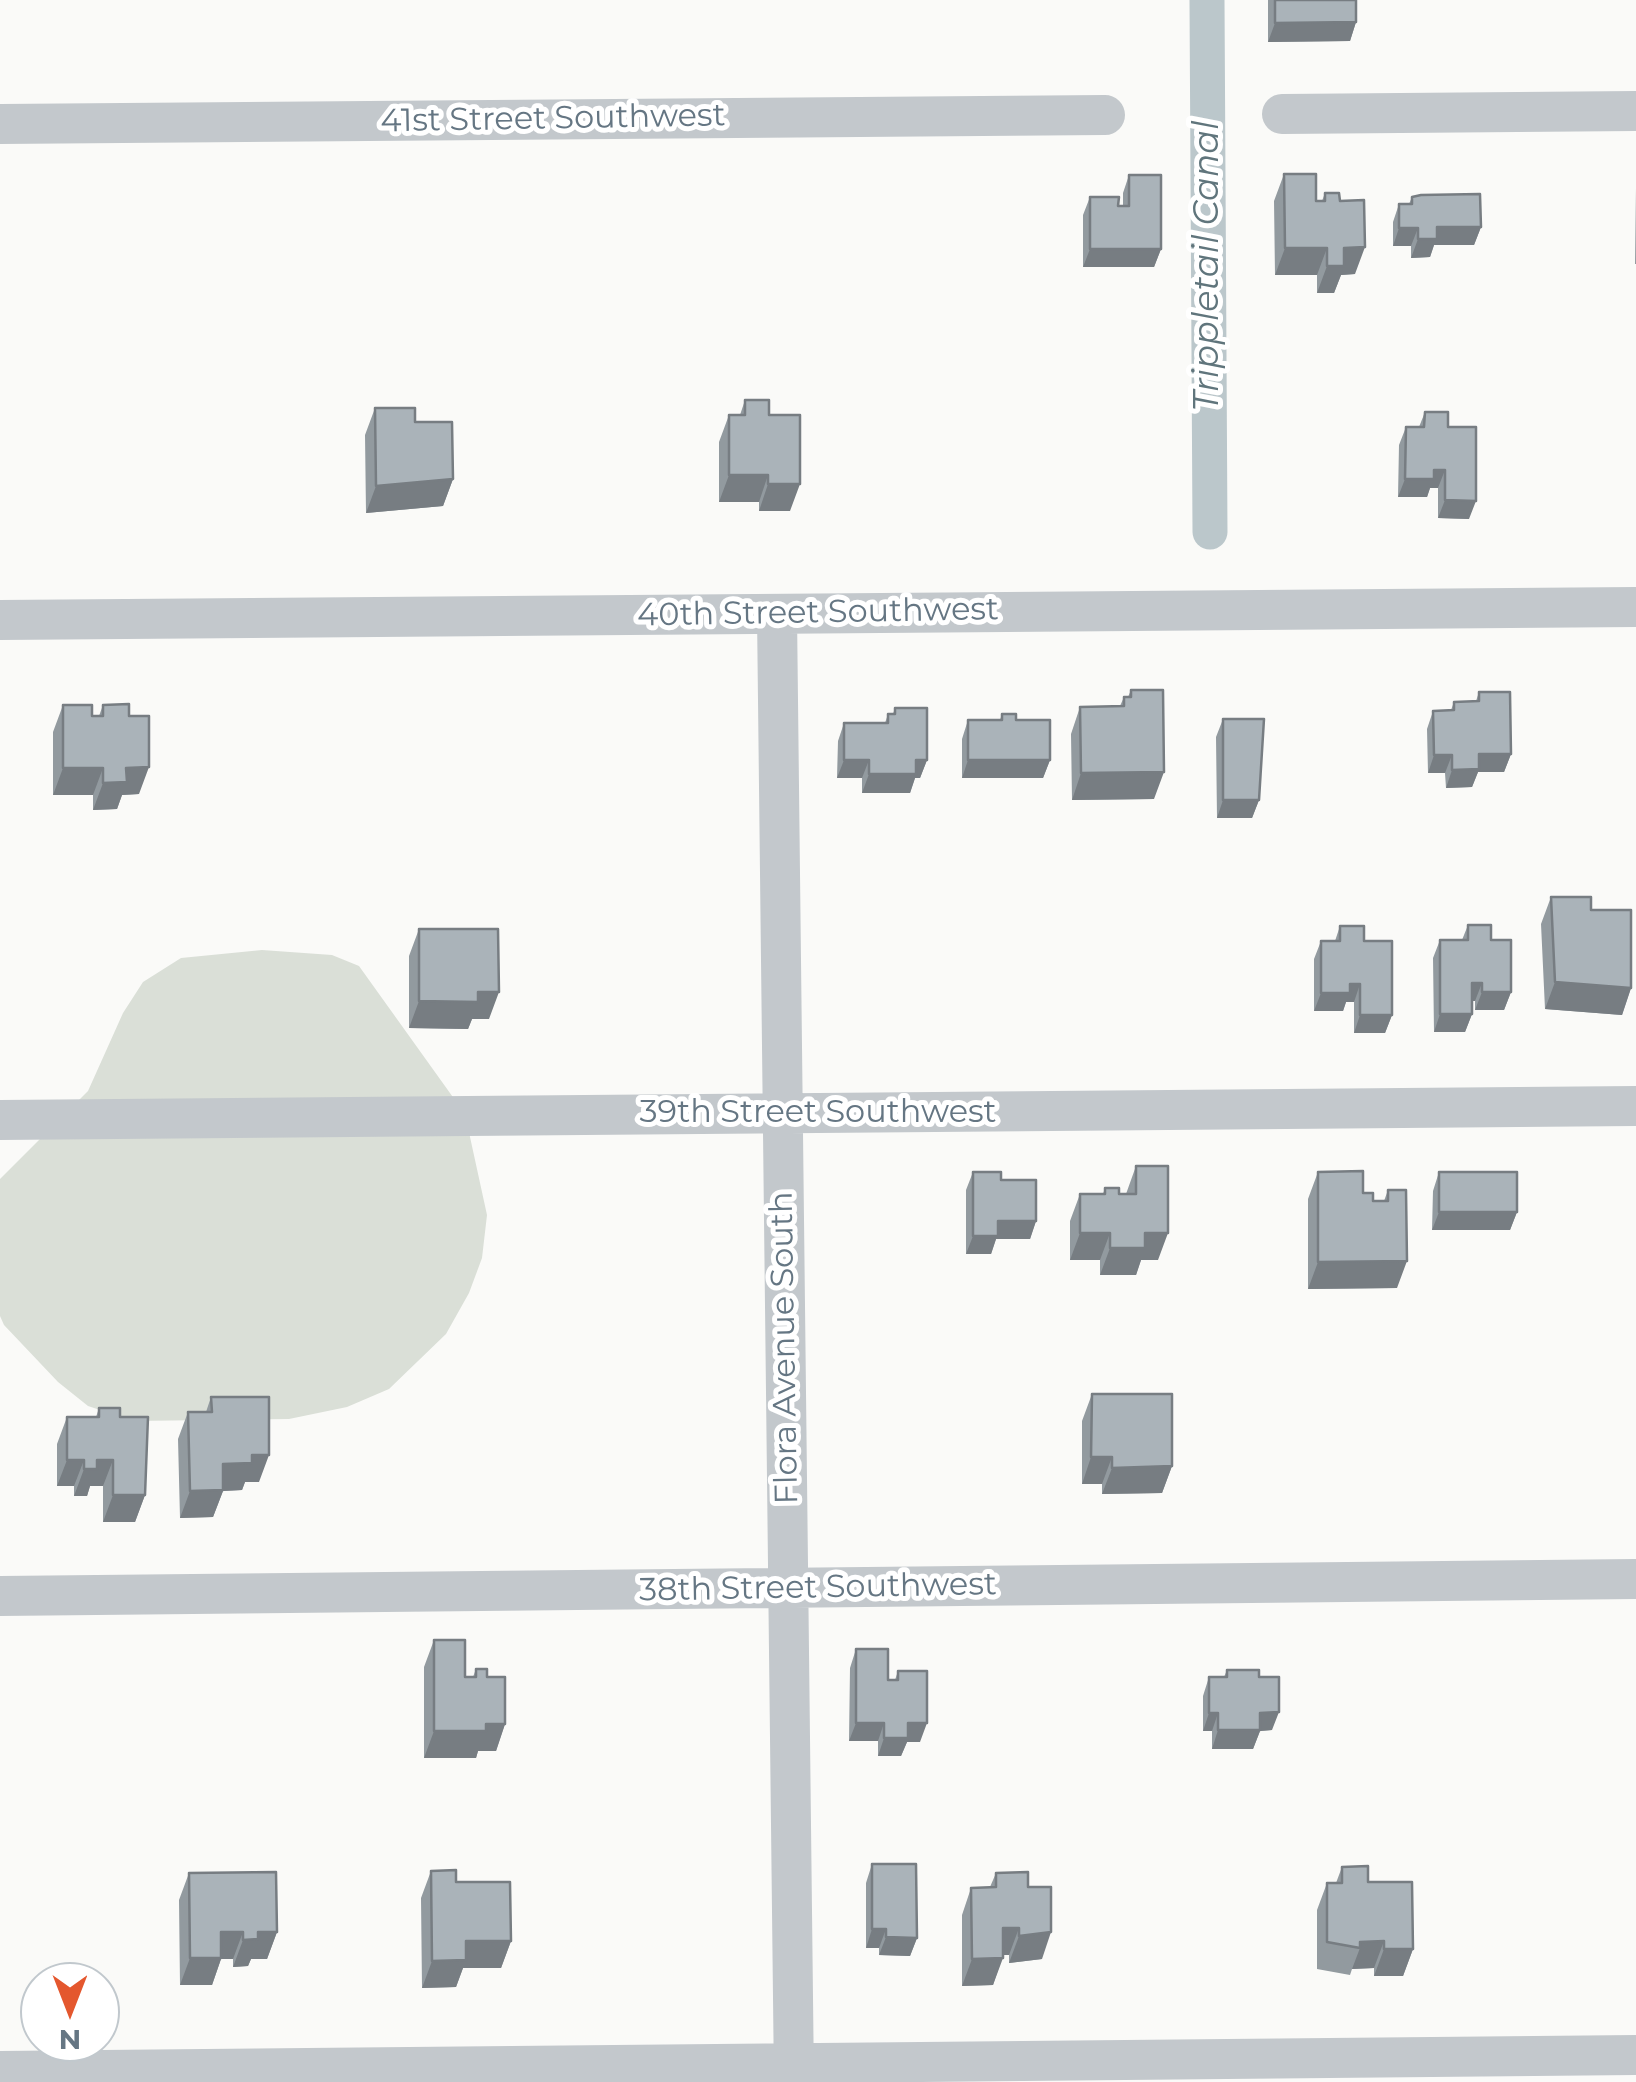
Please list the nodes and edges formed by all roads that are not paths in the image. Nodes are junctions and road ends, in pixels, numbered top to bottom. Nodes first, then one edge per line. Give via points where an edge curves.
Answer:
1 (1636, 111) edge
2 (1105, 114) dead end
3 (1282, 114) dead end
4 (0, 124) edge
5 (1636, 608) edge
6 (778, 614) junction
7 (0, 620) edge
8 (1636, 1106) edge
9 (783, 1114) junction
10 (0, 1120) edge
11 (1636, 1579) edge
12 (787, 1590) junction
13 (0, 1596) edge
14 (1636, 2055) edge
15 (0, 2071) edge
16 (794, 2073) edge

1 - 3 street
2 - 4 street, 41st Street Southwest
5 - 6 street, 40th Street Southwest
6 - 7 street, 40th Street Southwest
6 - 9 street, Flora Avenue South
8 - 9 street, 39th Street Southwest
9 - 10 street, 39th Street Southwest
9 - 12 street, Flora Avenue South
11 - 12 street, 38th Street Southwest
12 - 13 street, 38th Street Southwest
12 - 16 street, Flora Avenue South
14 - 16 street
15 - 16 street

